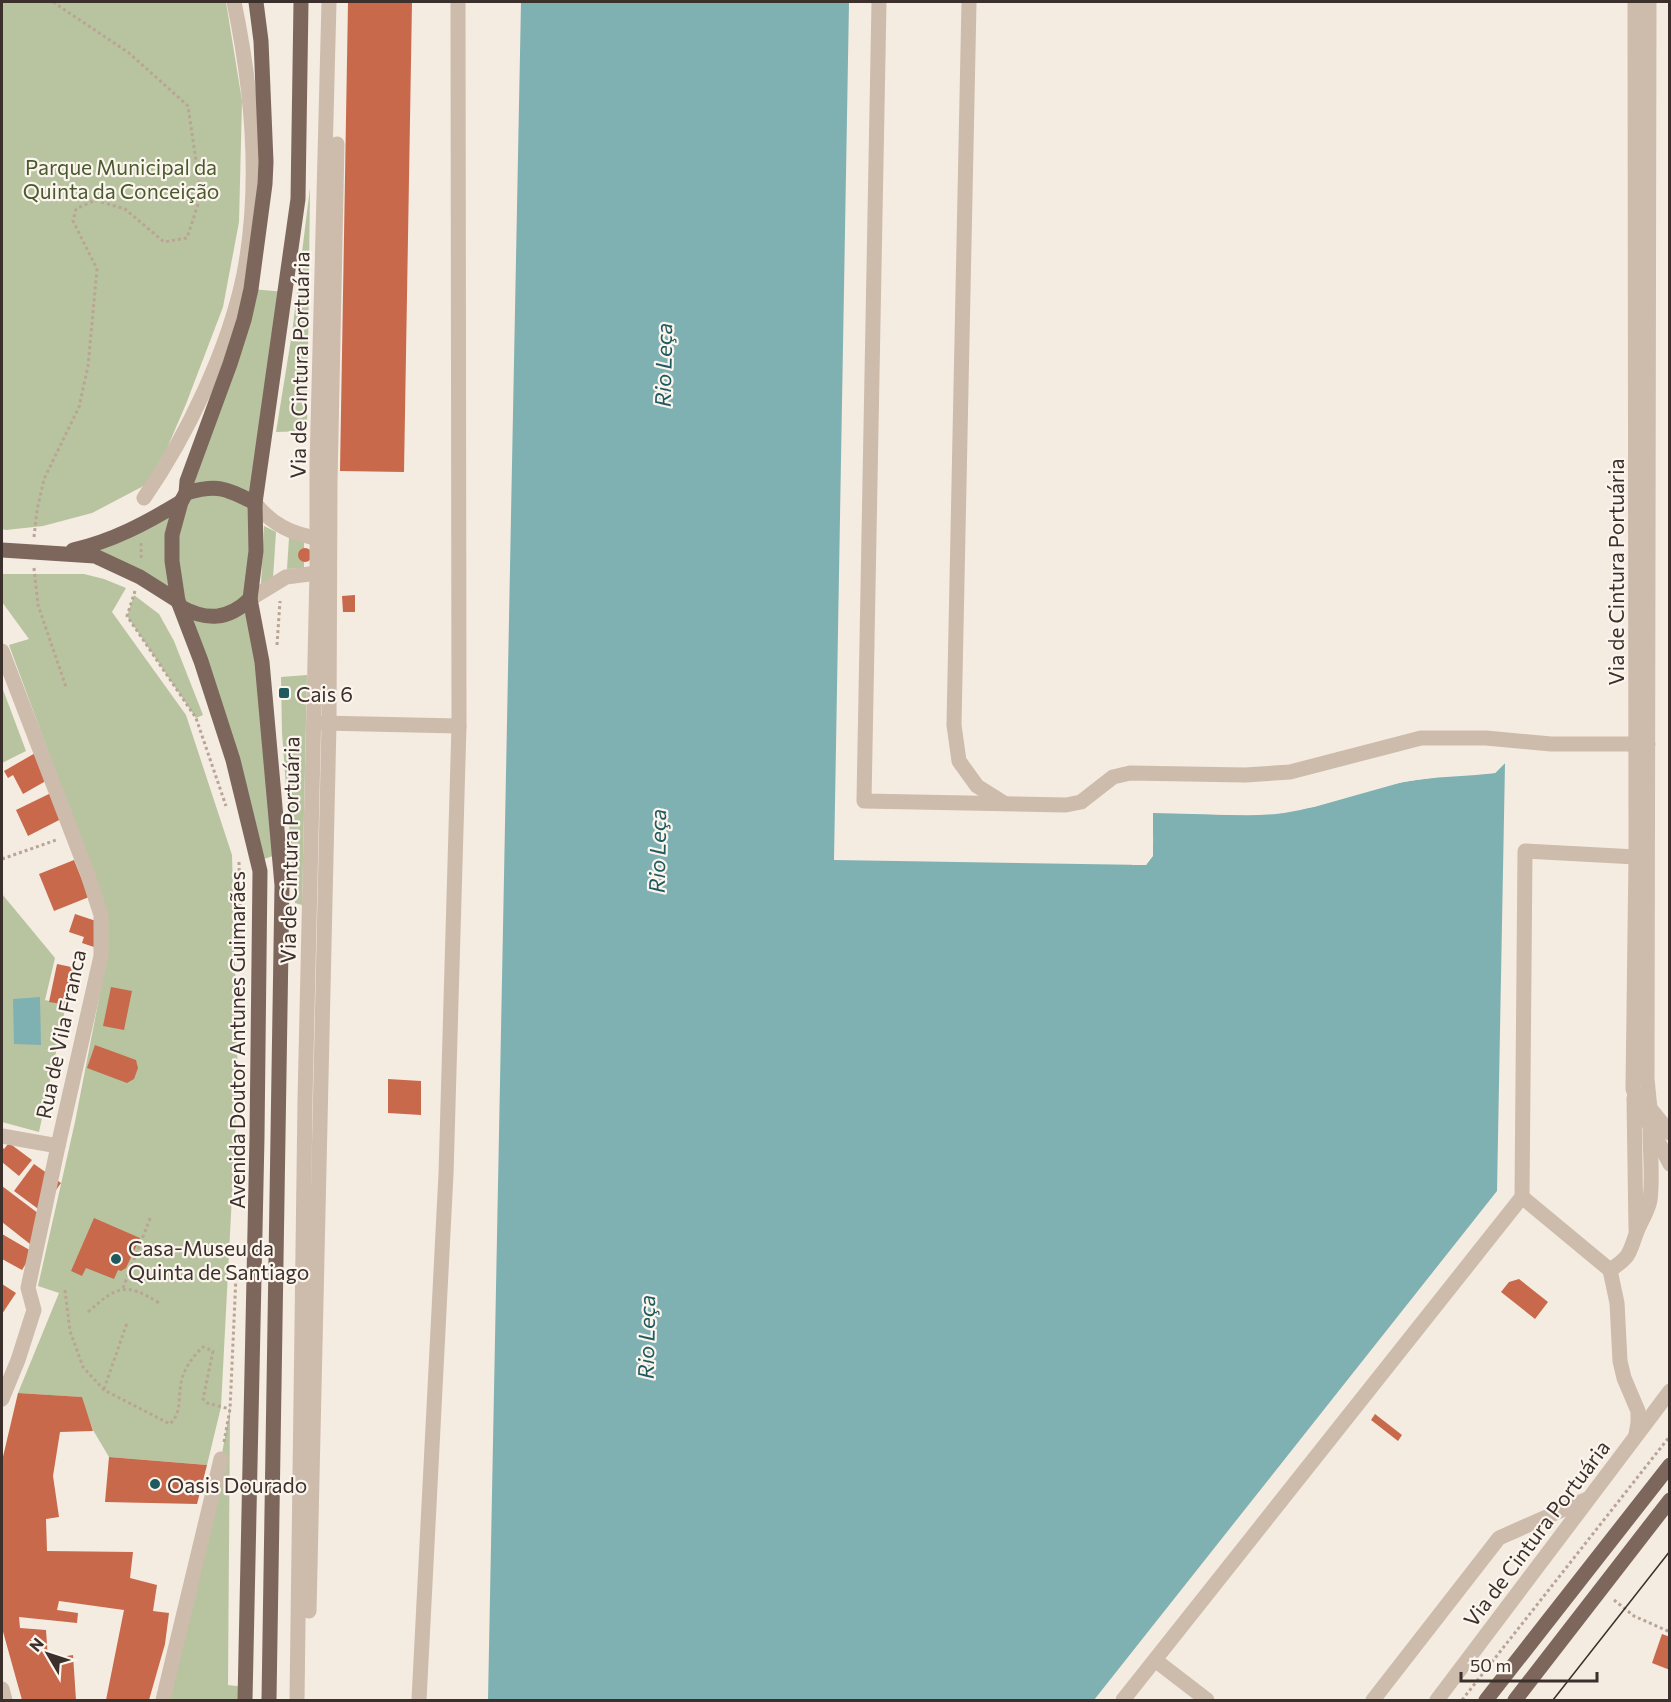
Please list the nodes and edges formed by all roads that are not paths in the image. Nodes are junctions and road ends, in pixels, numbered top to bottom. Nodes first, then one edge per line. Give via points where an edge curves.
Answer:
1 (234, 2) edge
2 (256, 2) edge
3 (301, 2) edge
4 (329, 2) edge
5 (340, 2) edge
6 (458, 2) edge
7 (879, 2) edge
8 (969, 2) edge
9 (1635, 2) edge
10 (1649, 2) edge
11 (144, 498) dead end
12 (183, 498) junction
13 (255, 503) junction
14 (317, 538) junction
15 (2, 550) edge
16 (61, 552) junction
17 (317, 573) junction
18 (250, 599) junction
19 (180, 604) junction
20 (2, 651) edge
21 (313, 723) junction
22 (329, 723) junction
23 (459, 726) junction
24 (1642, 744) junction
25 (1006, 804) junction
26 (1636, 857) junction
27 (1634, 1089) junction
28 (1658, 1132) edge
29 (2, 1136) edge
30 (57, 1146) junction
31 (1670, 1164) edge
32 (1522, 1197) junction
33 (1636, 1233) junction
34 (1610, 1270) junction
35 (1630, 1392) junction
36 (1667, 1394) edge
37 (2, 1399) edge
38 (1636, 1435) junction
39 (221, 1459) road end
40 (1670, 1465) edge
41 (1587, 1499) junction
42 (1670, 1500) edge
43 (1155, 1660) junction
44 (2, 1689) edge
45 (5, 1701) edge
46 (163, 1701) edge
47 (245, 1701) edge
48 (269, 1701) edge
49 (297, 1701) edge
50 (307, 1701) edge
51 (419, 1701) edge
52 (1123, 1701) edge
53 (1207, 1701) edge
54 (1373, 1701) edge
55 (1437, 1701) edge
56 (1486, 1701) edge
57 (1515, 1701) edge

1 - 11 street via 250,99 253,198 244,274 223,347 166,467
2 - 12 main road, Avenida Doutor Antunes Guimarães via 266,162 251,289 241,331
3 - 13 main road, Avenida Doutor Antunes Guimarães via 298,199
4 - 14 street, Via de Cintura Portuária
5 - 22 street, Via de Cintura Portuária
6 - 23 street
7 - 25 street via 864,801
8 - 25 street via 954,725 959,760 977,786
9 - 24 street, Via de Cintura Portuária
10 - 24 street, Via de Cintura Portuária
12 - 13 main road via 212,487 226,489
12 - 16 main road via 142,525 99,544
12 - 19 main road, Avenida Doutor Antunes Guimarães via 172,535
13 - 14 street via 265,516 285,529
13 - 18 main road, Avenida Doutor Antunes Guimarães via 256,551
14 - 17 street, Via de Cintura Portuária
15 - 16 main road
16 - 19 main road via 95,556 140,577
17 - 18 street via 286,577
17 - 21 street, Via de Cintura Portuária
18 - 19 main road via 218,617 194,614
18 - 48 main road, Avenida Doutor Antunes Guimarães via 262,662 282,885
19 - 47 main road, Avenida Doutor Antunes Guimarães via 232,760 260,871
20 - 30 street, Rua de Vila Franca via 101,915 101,956
21 - 22 street
21 - 49 street, Via de Cintura Portuária
22 - 23 street
22 - 50 street, Via de Cintura Portuária
23 - 51 street via 446,1174
24 - 25 street via 1421,738 1290,772 1130,773 1113,777 1081,802
24 - 26 street, Via de Cintura Portuária
24 - 28 street, Via de Cintura Portuária via 1648,1106
26 - 27 street, Via de Cintura Portuária
26 - 32 street via 1525,851
27 - 28 street, Via de Cintura Portuária
27 - 33 street
28 - 31 street, Via de Cintura Portuária
28 - 33 street via 1650,1199
29 - 30 street
30 - 37 street, Rua de Vila Franca via 28,1288 34,1310
32 - 34 street
32 - 43 street
33 - 34 street via 1632,1250
34 - 35 street via 1617,1303 1620,1361
35 - 36 street via 1637,1399 1654,1401
35 - 38 street via 1638,1411
36 - 38 street, Via de Cintura Portuária
38 - 41 street, Via de Cintura Portuária
39 - 46 street
40 - 56 main road
41 - 54 street via 1499,1539
41 - 55 street, Via de Cintura Portuária
42 - 57 main road
43 - 52 street
43 - 53 street
44 - 45 street

